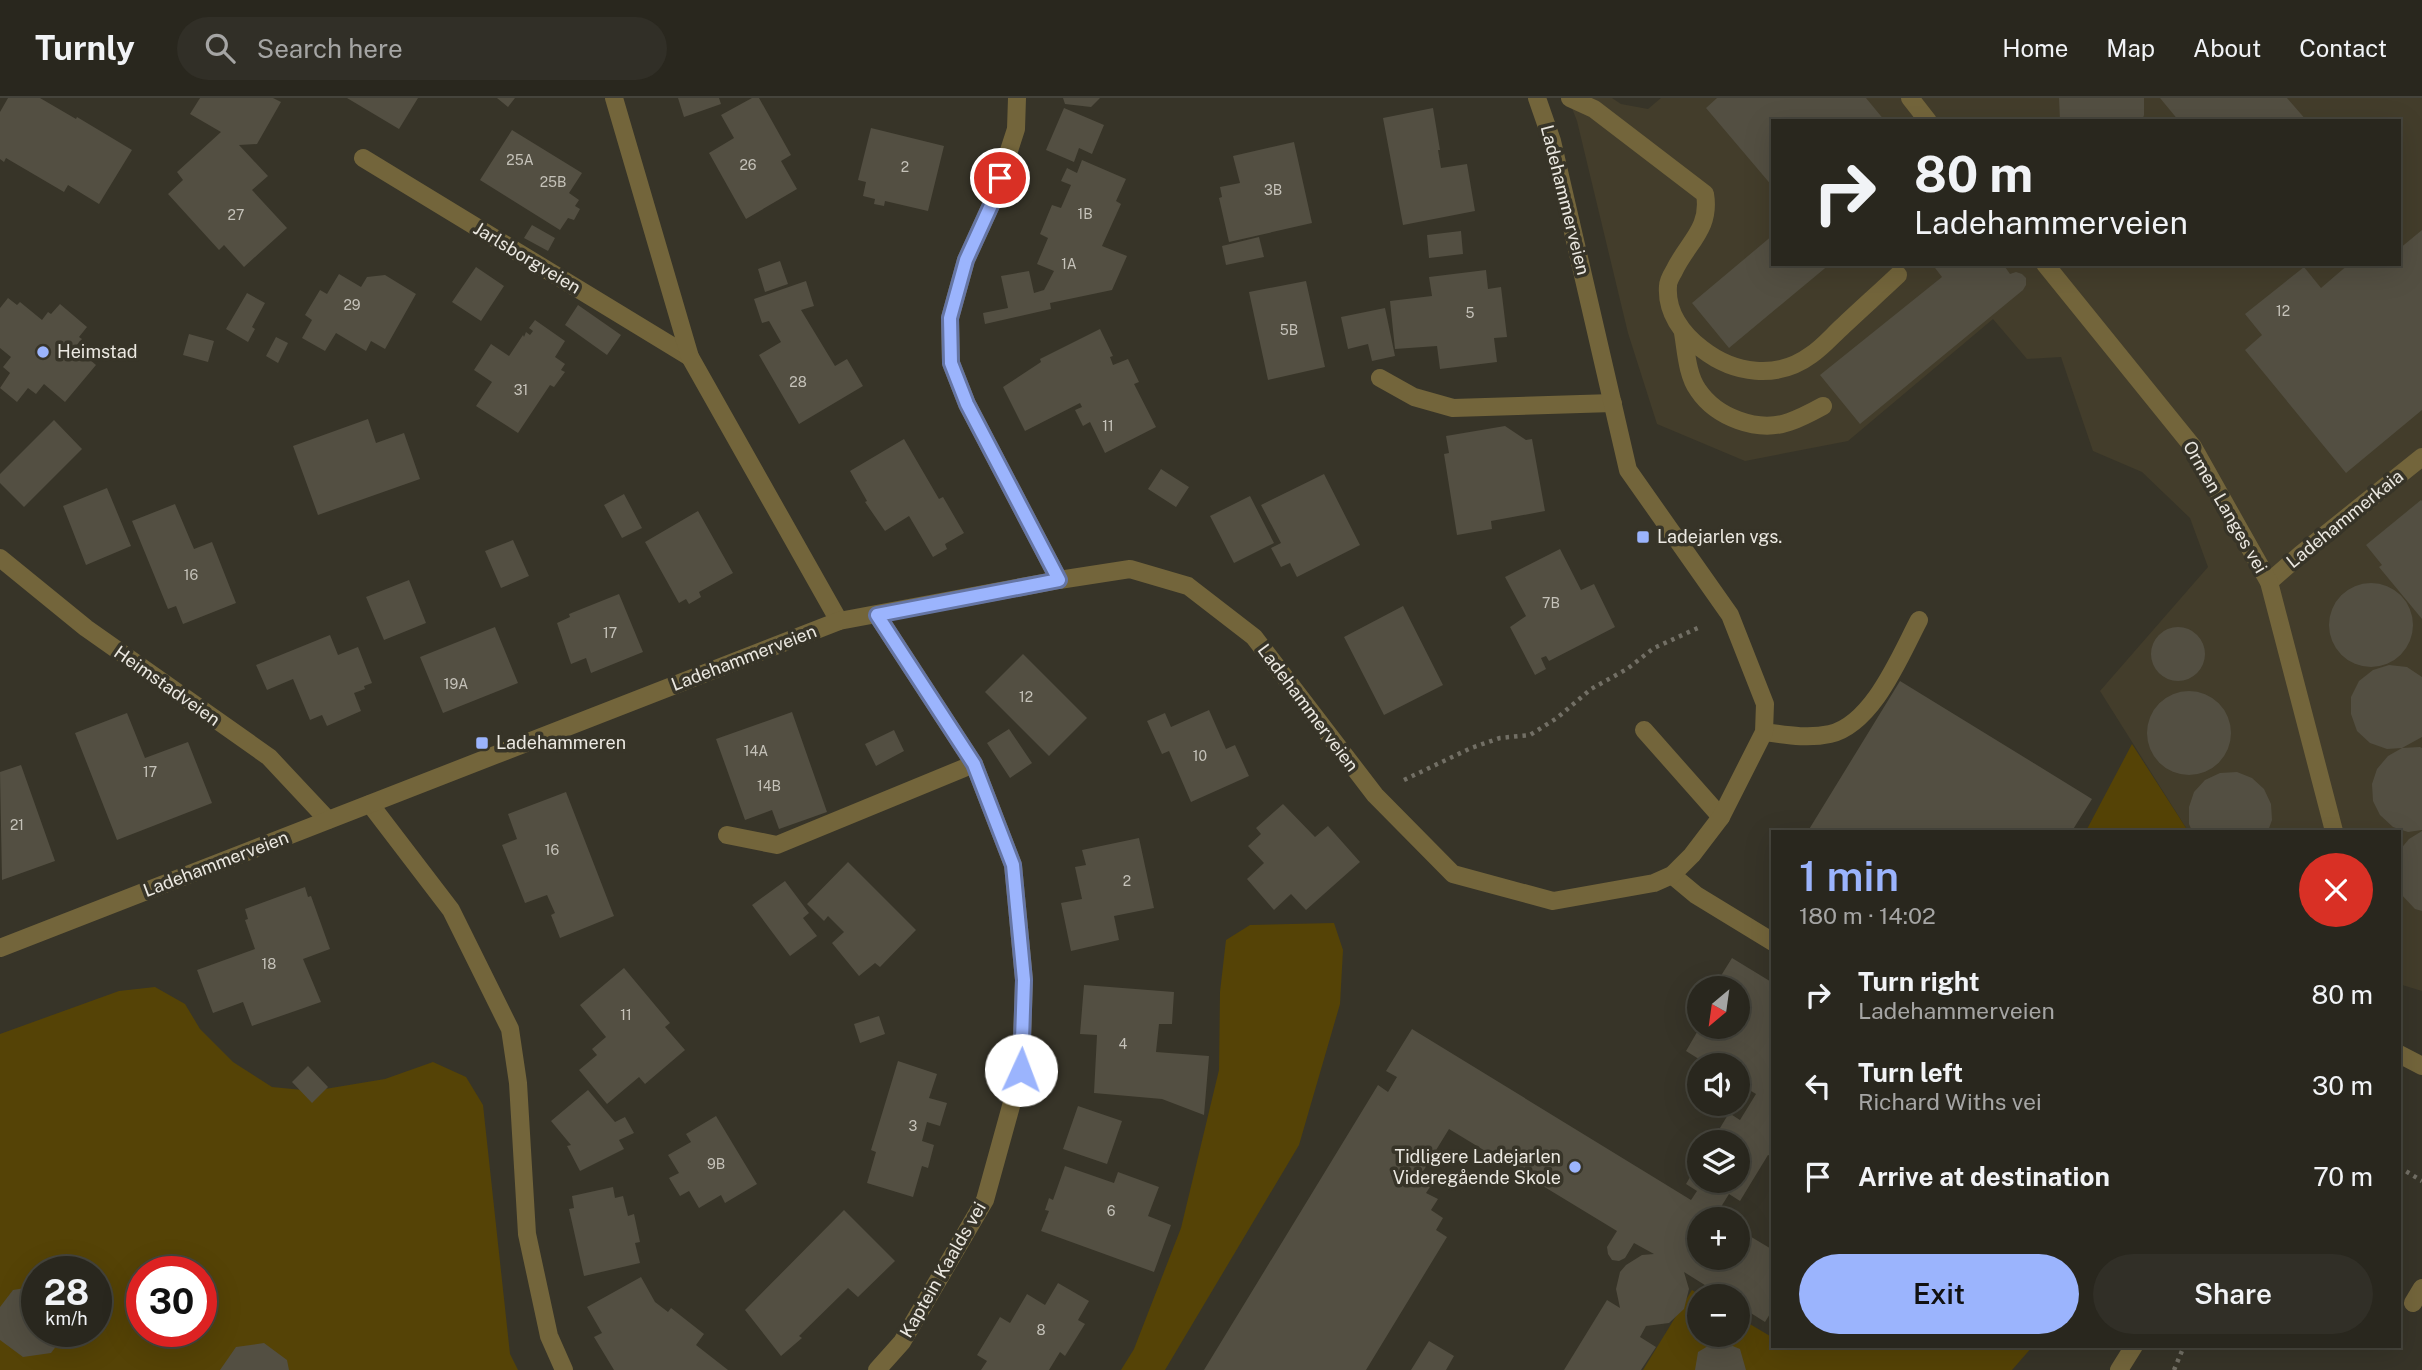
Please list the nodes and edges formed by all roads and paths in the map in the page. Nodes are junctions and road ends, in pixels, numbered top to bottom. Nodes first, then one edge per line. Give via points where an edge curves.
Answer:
1 (614, 98) edge
2 (1017, 98) edge
3 (1537, 98) edge
4 (1570, 98) edge
5 (1910, 98) edge
6 (1926, 119) edge
7 (363, 158) dead end
8 (2047, 266) edge
9 (1898, 275) dead end
10 (1683, 332) junction
11 (690, 357) junction
12 (1380, 378) dead end
13 (1613, 403) junction
14 (1823, 406) dead end
15 (2422, 457) edge
16 (0, 558) edge
17 (1059, 580) junction
18 (2269, 582) junction
19 (877, 615) junction
20 (1730, 615) junction
21 (1919, 620) dead end
22 (839, 621) junction
23 (1644, 730) dead end
24 (1764, 732) junction
25 (974, 764) junction
26 (1375, 795) junction
27 (370, 804) junction
28 (1721, 817) junction
29 (328, 820) junction
30 (2334, 830) edge
31 (727, 835) dead end
32 (1672, 875) junction
33 (1771, 941) edge
34 (0, 948) edge
35 (2401, 1055) edge
36 (2422, 1066) edge
37 (2401, 1168) edge
38 (2422, 1181) edge
39 (2133, 1348) edge
40 (2183, 1348) edge
41 (564, 1370) edge
42 (877, 1370) edge
43 (2119, 1370) edge
44 (2174, 1370) edge

1 - 11 street, Jarlsborgveien
2 - 17 street via 1016,129 992,203 966,260 950,318 951,363 967,404
3 - 13 street, Ladehammerveien via 1552,141
4 - 10 street via 1594,108 1705,194 1707,208 1700,232 1679,258 1668,283 1673,316
5 - 6 street
7 - 11 street, Jarlsborgveien
8 - 18 street, Ormen Langes vei via 2193,447
9 - 10 street via 1811,356 1784,369 1732,368
10 - 14 street via 1697,389 1733,419 1762,425 1787,423
11 - 22 street, Jarlsborgveien
12 - 13 street via 1414,397 1453,408
13 - 20 street, Ladehammerveien via 1628,470
15 - 18 street, Ladehammerkaia
16 - 29 street, Heimstadveien via 86,628 269,757
17 - 19 street, Ladehammerveien
17 - 26 street, Ladehammerveien via 1130,569 1188,586 1254,637
18 - 30 street, Ormen Langes vei
19 - 22 street, Ladehammerveien
19 - 25 street, Kaptein Kaalds vei
20 - 24 street, Ladehammerveien via 1765,704
20 - 26 path via 1654,648 1530,735 1500,738 1471,748
21 - 24 street via 1888,678 1858,720 1832,733 1800,737
22 - 27 street, Ladehammerveien
23 - 28 street
24 - 28 street, Ladehammerveien
25 - 31 street via 777,845
25 - 42 street, Kaptein Kaalds vei via 1013,865 1024,980 1021,1070 985,1200 902,1342
26 - 32 street, Ladehammerveien via 1452,874 1482,883 1553,901 1654,883
27 - 29 street, Ladehammerveien
27 - 41 street via 451,910 510,1029 518,1083 527,1234 549,1336
28 - 32 street, Ladehammerveien
29 - 34 street, Ladehammerveien
32 - 33 street
35 - 36 street
37 - 38 path
39 - 43 street
40 - 44 path

